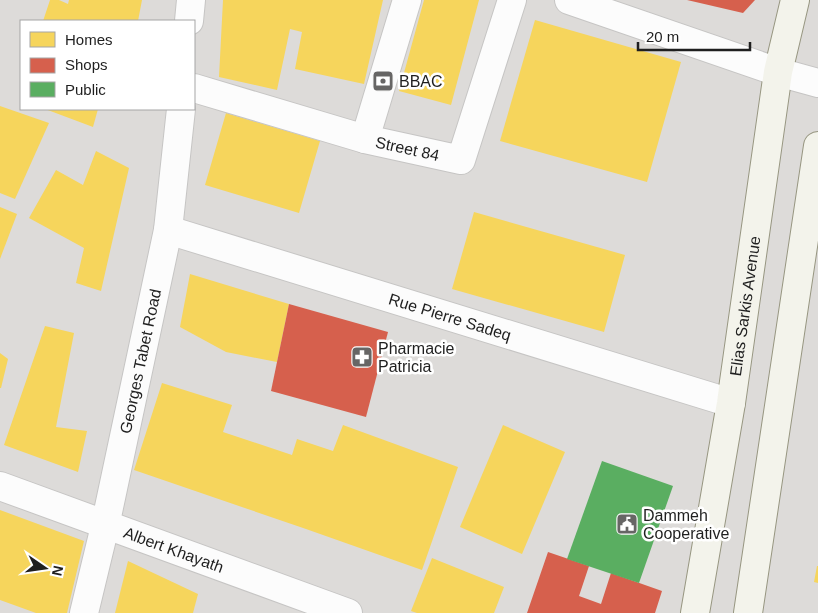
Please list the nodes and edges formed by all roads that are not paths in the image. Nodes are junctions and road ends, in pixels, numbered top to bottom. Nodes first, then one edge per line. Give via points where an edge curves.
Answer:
1 (191, 0) edge
2 (407, 0) edge
3 (512, 0) edge
4 (568, 0) edge
5 (795, 0) edge
6 (189, 20) edge
7 (778, 72) junction
8 (818, 83) edge
9 (195, 88) edge
10 (181, 110) edge
11 (366, 139) junction
12 (818, 146) edge
13 (168, 230) junction
14 (731, 404) junction
15 (0, 486) edge
16 (105, 526) junction
17 (84, 613) edge
18 (348, 613) edge
19 (695, 613) edge
20 (748, 613) edge

1 - 6 street
2 - 11 street
3 - 11 street, Street 84 via 461,160
4 - 7 street
5 - 7 main road, Elias Sarkis Avenue
7 - 8 street
7 - 14 main road, Elias Sarkis Avenue
9 - 11 street, Street 84
10 - 13 street, Georges Tabet Road
12 - 20 main road
13 - 14 street, Rue Pierre Sadeq
13 - 16 street, Georges Tabet Road
14 - 19 main road, Elias Sarkis Avenue
15 - 16 street, Albert Khayath
16 - 17 street, Georges Tabet Road
16 - 18 street, Albert Khayath

